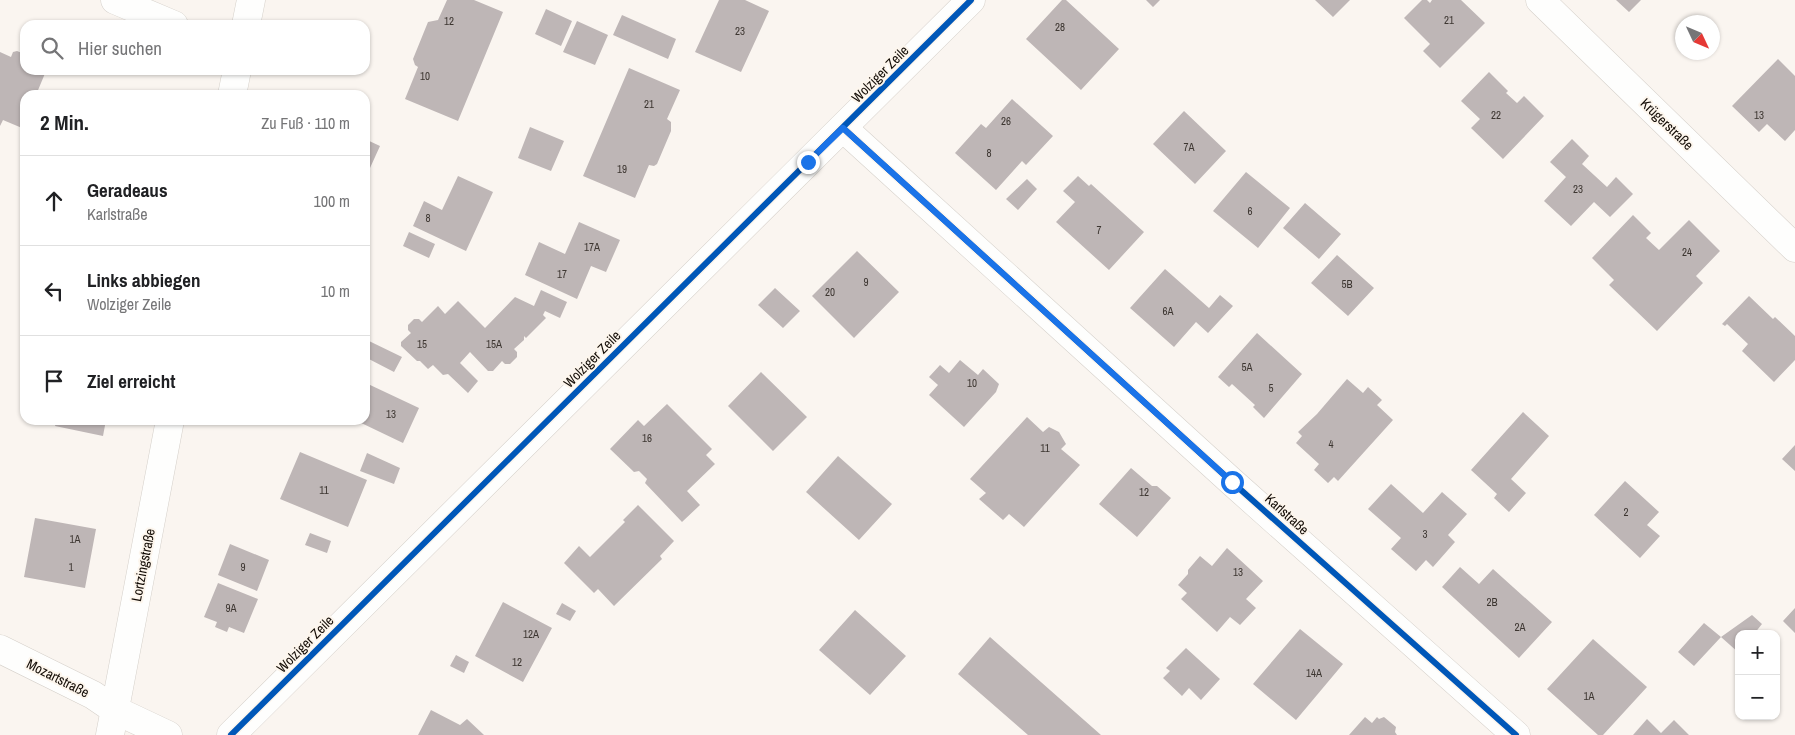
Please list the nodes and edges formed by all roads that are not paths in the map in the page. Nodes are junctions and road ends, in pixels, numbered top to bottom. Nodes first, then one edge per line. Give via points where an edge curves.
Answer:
1 (115, 0) edge
2 (251, 0) edge
3 (971, 0) edge
4 (1540, 0) edge
5 (162, 20) edge
6 (247, 20) edge
7 (236, 75) edge
8 (233, 90) edge
9 (843, 128) junction
10 (1795, 248) edge
11 (169, 425) edge
12 (0, 649) edge
13 (113, 722) edge
14 (168, 735) edge
15 (231, 735) edge
16 (1516, 735) edge

1 - 5 street
2 - 6 street
3 - 9 street, Wolziger Zeile
4 - 10 street, Krügerstraße
7 - 8 street
9 - 15 street, Wolziger Zeile
9 - 16 street, Karlstraße
11 - 13 street, Lortzingstraße
12 - 13 street, Mozartstraße via 92,695
13 - 14 street, Mozartstraße

